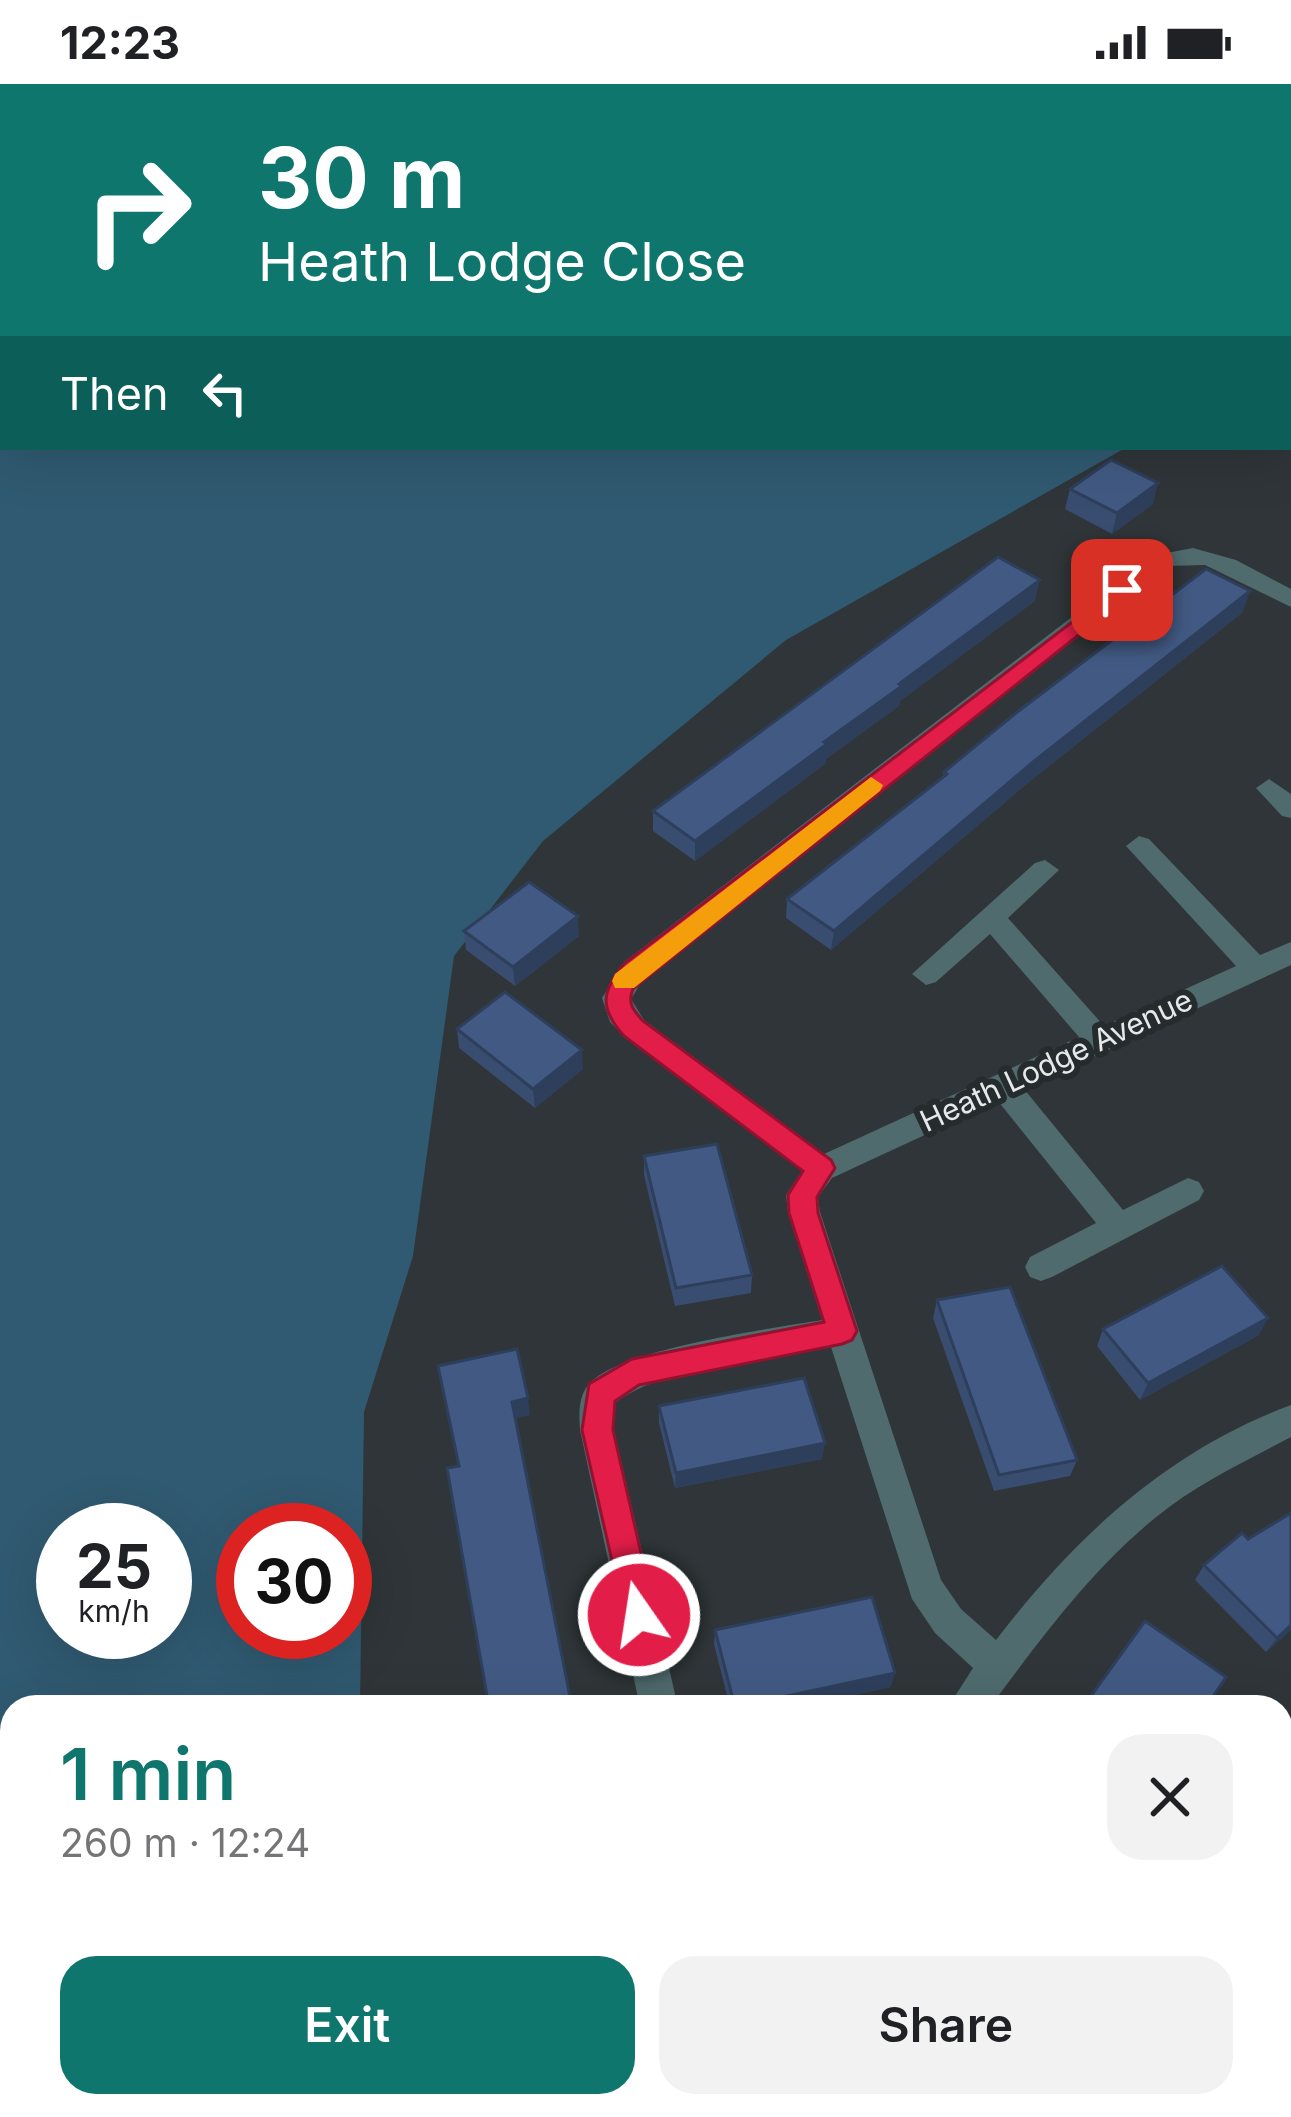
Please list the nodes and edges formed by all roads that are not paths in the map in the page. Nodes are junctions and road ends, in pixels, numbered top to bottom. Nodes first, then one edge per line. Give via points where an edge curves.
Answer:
1 (1291, 599) edge
2 (1269, 788) dead end
3 (1291, 809) edge
4 (1138, 846) dead end
5 (1045, 870) dead end
6 (991, 917) junction
7 (1291, 953) edge
8 (1256, 969) junction
9 (926, 974) dead end
10 (1099, 1040) junction
11 (1003, 1085) junction
12 (821, 1168) junction
13 (1188, 1191) dead end
14 (1118, 1226) junction
15 (1041, 1267) dead end
16 (842, 1331) junction
17 (1291, 1420) edge
18 (999, 1665) junction
19 (656, 1695) edge
20 (976, 1695) edge

1 - 12 street via 1207,557 1159,561 622,984 620,1014 634,1028
2 - 3 street
4 - 8 street
5 - 6 street
6 - 9 street
6 - 10 street
7 - 8 street, Heath Lodge Avenue
8 - 10 street, Heath Lodge Avenue
10 - 11 street, Heath Lodge Avenue
11 - 12 street, Heath Lodge Avenue
11 - 14 street
12 - 16 street via 802,1195 804,1213
13 - 14 street
14 - 15 street
16 - 18 street via 925,1587 960,1636
16 - 19 street via 632,1373 600,1394 597,1430
17 - 18 street via 1147,1503
18 - 20 street

